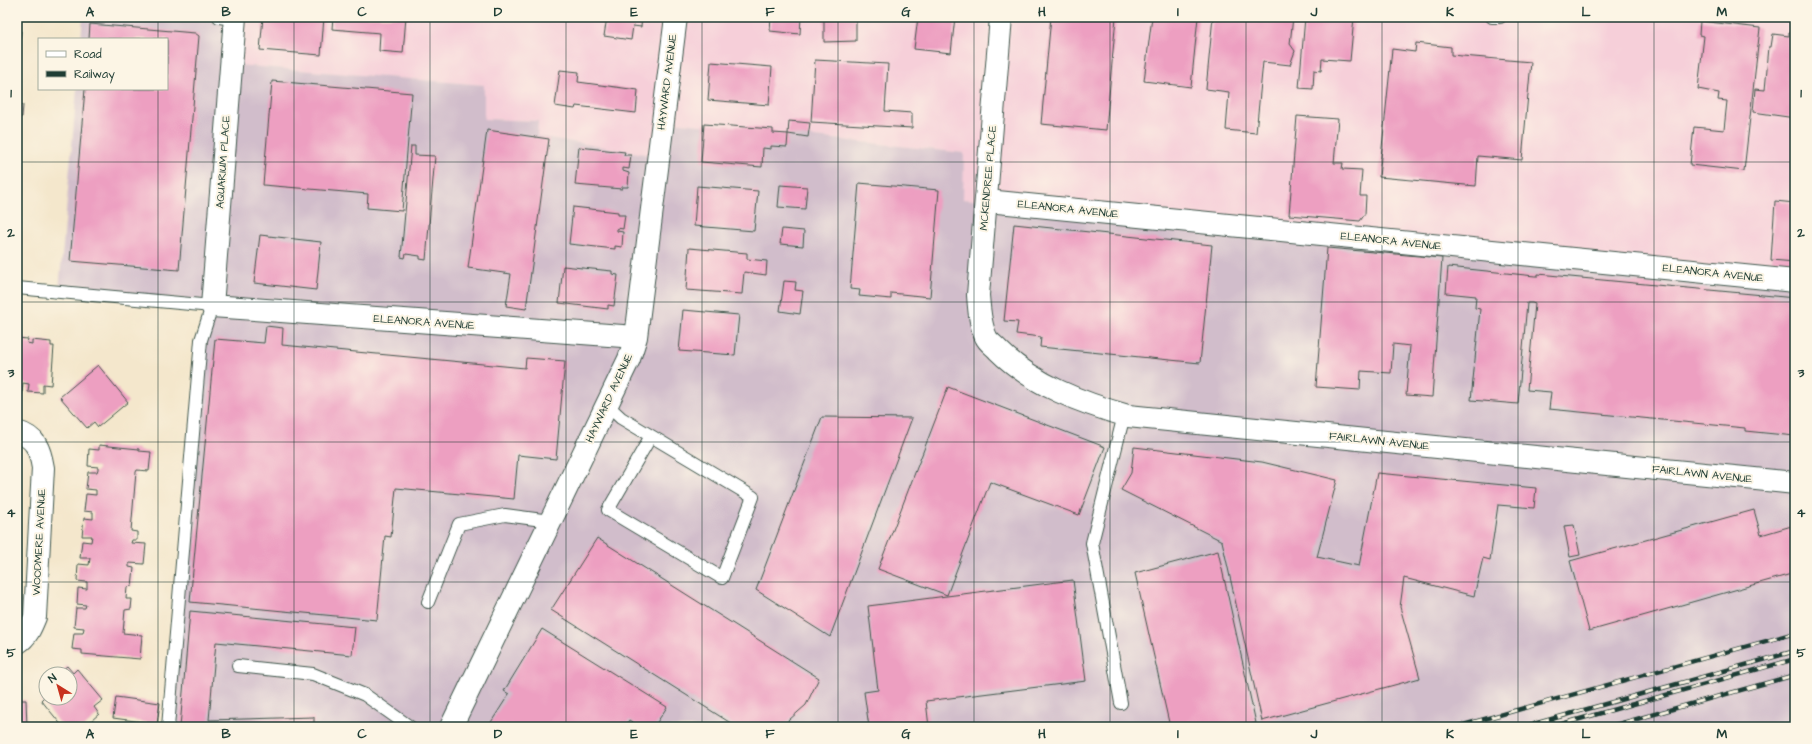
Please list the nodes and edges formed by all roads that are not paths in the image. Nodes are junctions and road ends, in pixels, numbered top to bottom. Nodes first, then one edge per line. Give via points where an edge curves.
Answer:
1 (676, 17) edge
2 (1001, 17) edge
3 (1492, 17) edge
4 (1500, 17) edge
5 (230, 18) edge
6 (987, 201) junction
7 (1795, 281) edge
8 (17, 288) edge
9 (212, 306) junction
10 (636, 337) junction
11 (986, 338) joint
12 (607, 405) junction
13 (1124, 415) junction
14 (651, 436) junction
15 (26, 437) edge
16 (1795, 483) edge
17 (550, 522) junction
18 (428, 602) dead end
19 (20, 642) edge
20 (238, 666) dead end
21 (1121, 702) dead end
22 (168, 727) edge
23 (410, 727) edge
24 (451, 727) edge

1 - 10 street, HAYWARD AVENUE
2 - 6 street, MCKENDREE PLACE
3 - 4 lane
5 - 9 street, AQUARIUM PLACE
6 - 7 street, ELEANORA AVENUE
6 - 11 street, MCKENDREE PLACE via 978,295
8 - 9 lane
9 - 10 street, ELEANORA AVENUE
9 - 22 lane via 201,340
10 - 12 street, HAYWARD AVENUE via 629,359
11 - 13 street, FAIRLAWN AVENUE via 1009,361 1037,381 1092,406
12 - 14 lane via 621,418
12 - 17 street, HAYWARD AVENUE
13 - 16 street, FAIRLAWN AVENUE
13 - 21 lane via 1092,543
14 - 14 lane via 753,497 722,578 608,510
15 - 19 street, WOODMERE AVENUE via 40,454 43,468 35,617 29,632
17 - 18 lane via 505,515 459,524
17 - 24 street, HAYWARD AVENUE
20 - 23 lane via 313,674 365,695

